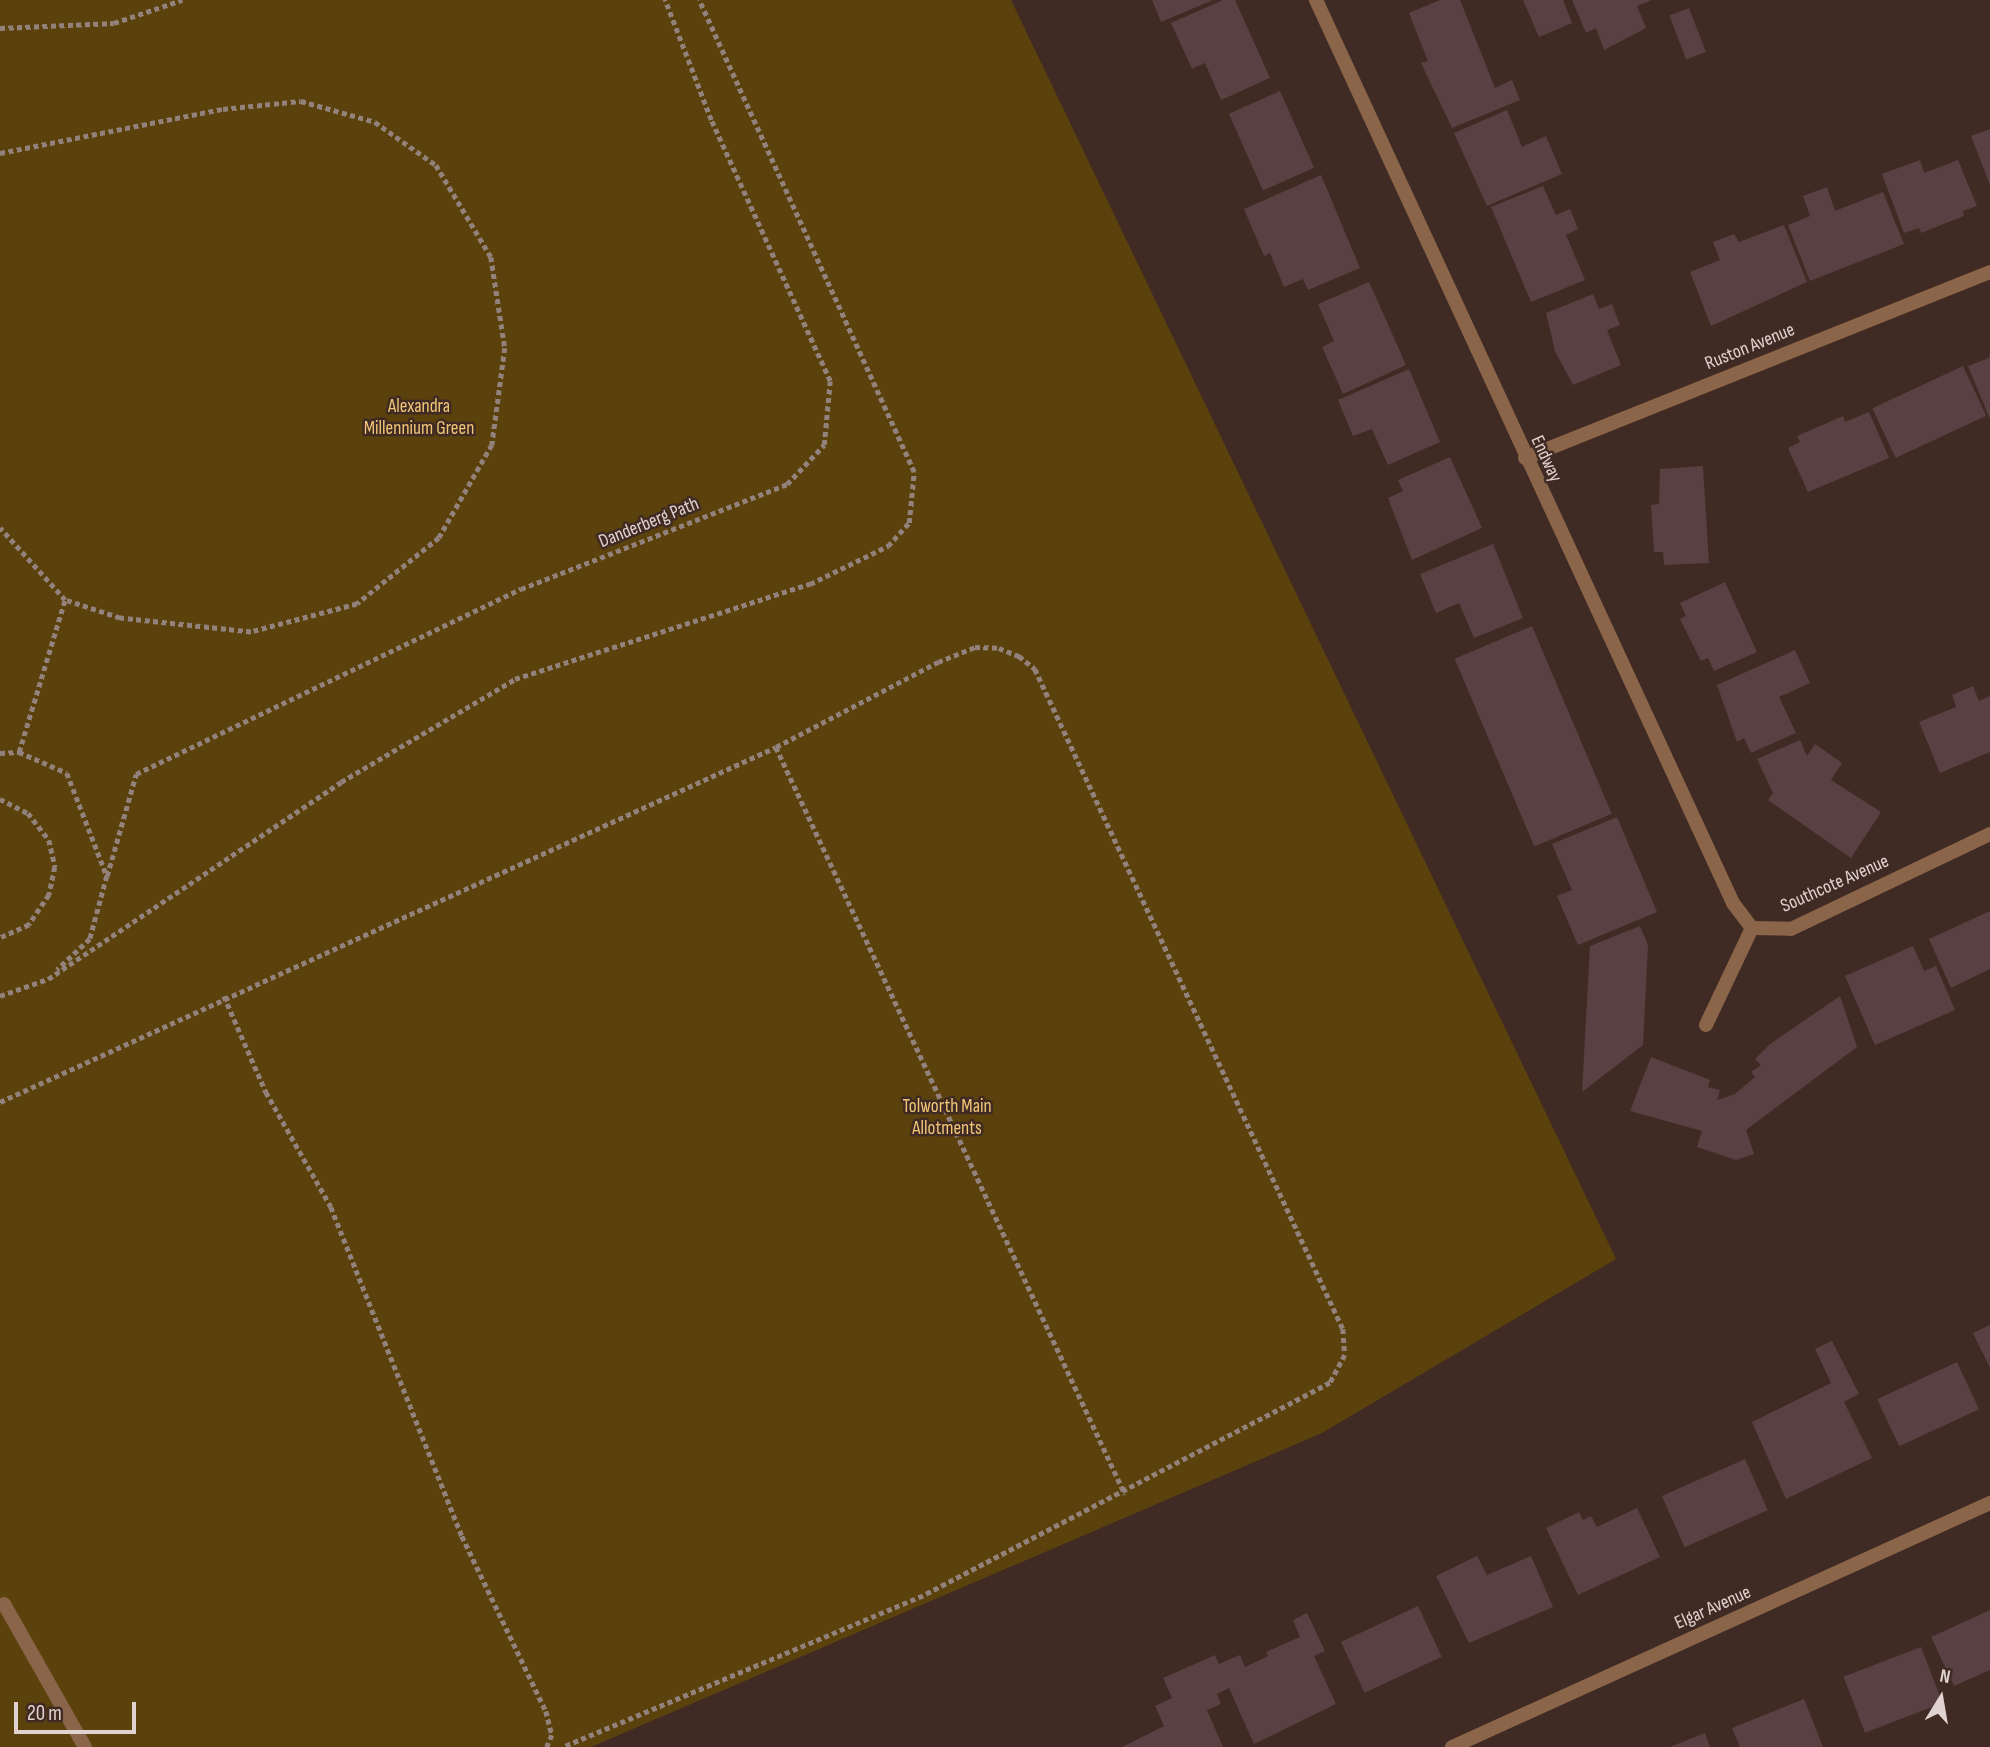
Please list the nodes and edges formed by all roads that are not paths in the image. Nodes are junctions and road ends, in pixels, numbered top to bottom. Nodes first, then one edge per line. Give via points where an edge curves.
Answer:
1 (1316, 0) edge
2 (1990, 272) edge
3 (1525, 458) junction
4 (1990, 834) edge
5 (1752, 928) junction
6 (1706, 1025) dead end
7 (1990, 1503) edge
8 (4, 1604) dead end
9 (85, 1747) edge
10 (1452, 1747) edge

1 - 3 street, Endway
2 - 3 street, Ruston Avenue
3 - 5 street, Endway via 1733,903
4 - 5 street, Southcote Avenue via 1791,929
5 - 6 street
7 - 10 street, Elgar Avenue
8 - 9 street

